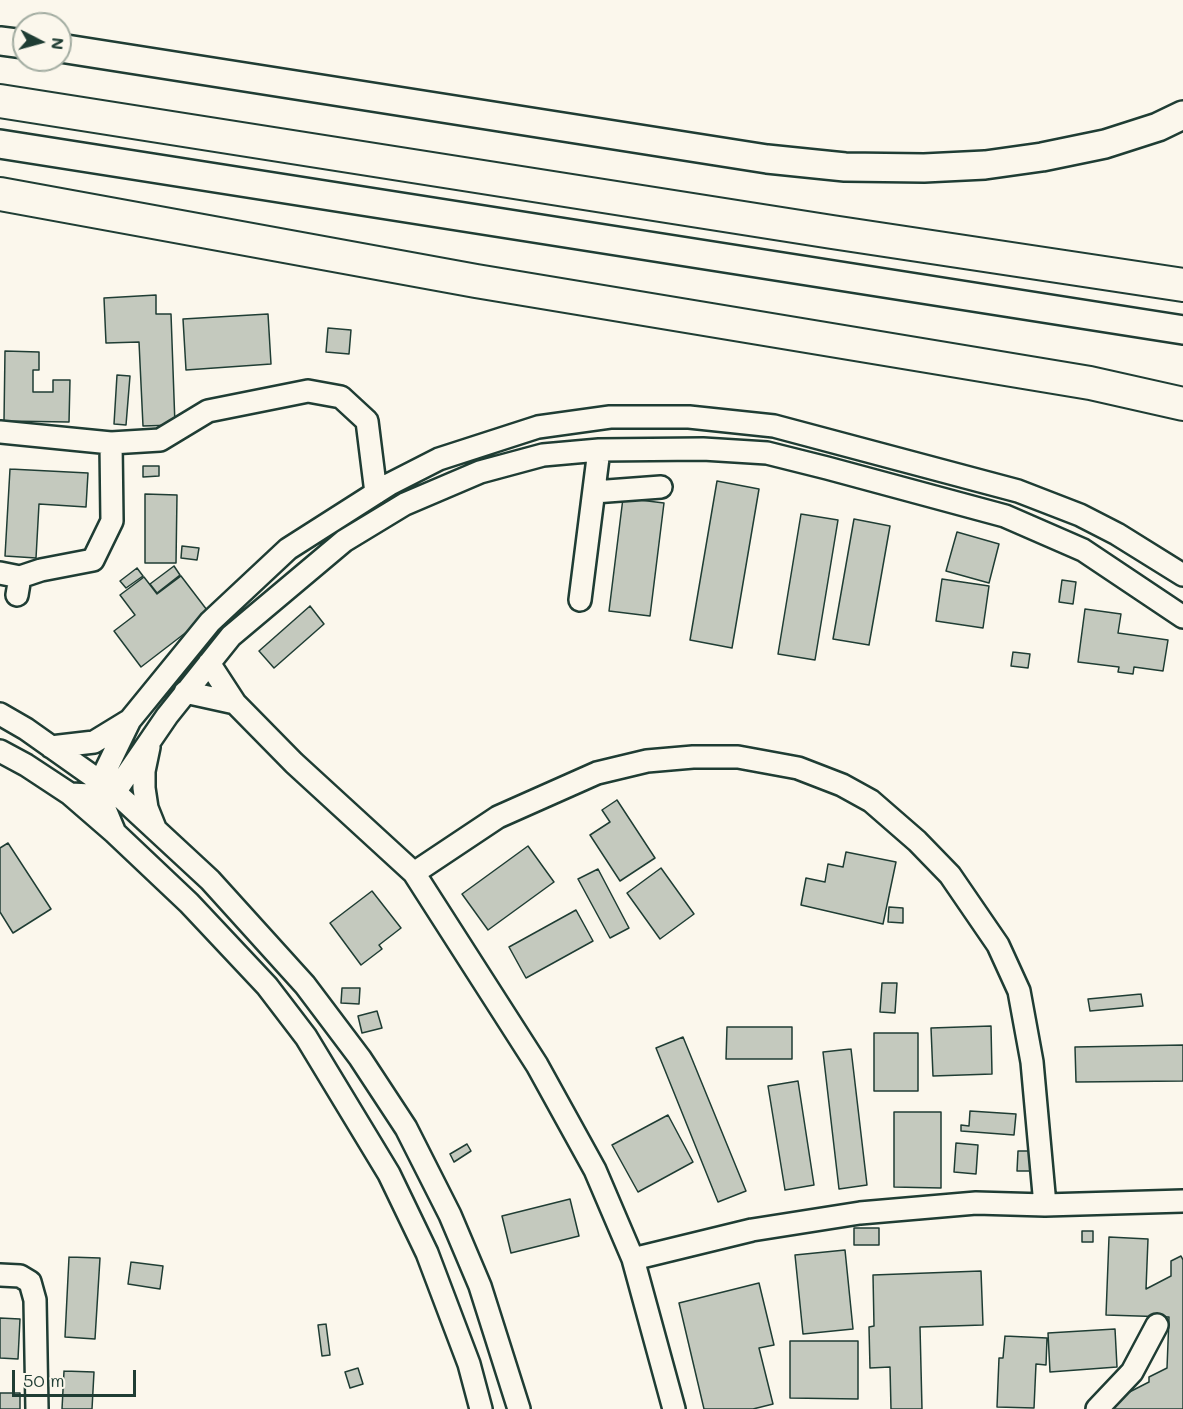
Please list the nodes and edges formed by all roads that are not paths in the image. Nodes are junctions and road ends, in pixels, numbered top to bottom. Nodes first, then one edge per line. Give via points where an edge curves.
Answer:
1 (72, 50) edge
2 (0, 101) edge
3 (1183, 115) edge
4 (0, 144) edge
5 (0, 194) edge
6 (1183, 285) edge
7 (1183, 330) edge
8 (1183, 404) edge
9 (0, 432) edge
10 (111, 444) junction
11 (600, 450) junction
12 (662, 487) dead end
13 (594, 492) junction
14 (376, 493) junction
15 (1183, 575) edge
16 (12, 582) edge
17 (580, 600) dead end
18 (1183, 617) edge
19 (208, 663) junction
20 (185, 692) junction
21 (235, 703) junction
22 (0, 714) edge
23 (130, 720) junction
24 (150, 740) junction
25 (51, 747) junction
26 (0, 751) edge
27 (105, 789) junction
28 (70, 794) junction
29 (156, 831) junction
30 (115, 833) junction
31 (414, 873) junction
32 (1183, 1201) edge
33 (1045, 1205) junction
34 (633, 1260) junction
35 (0, 1275) edge
36 (1157, 1325) dead end
37 (36, 1409) edge
38 (481, 1409) edge
39 (519, 1409) edge
40 (674, 1409) edge
41 (1097, 1409) edge

1 - 3 main road via 732,154 845,167 924,168 1019,160 1105,144
2 - 6 highway
4 - 7 main road
5 - 8 highway via 476,281 1090,383
9 - 10 street
10 - 14 street via 160,440 208,411 308,391 341,397 367,422
10 - 16 street via 112,521 93,560 41,570
11 - 13 street
11 - 18 street via 703,448 766,453 1005,516 1083,550
11 - 19 street via 543,455 490,469 405,504 335,548 231,636
12 - 13 street
13 - 17 street
14 - 15 street via 439,459 538,427 610,417 688,417 774,426 1018,491 1080,515
14 - 23 street via 288,549 210,622
19 - 20 street
19 - 21 street
20 - 21 street
20 - 24 street
21 - 31 street
22 - 25 street
23 - 25 street via 94,742
23 - 27 street
24 - 27 street
24 - 29 street via 144,788
25 - 27 street
26 - 28 street
27 - 28 street
27 - 29 street
27 - 30 street via 105,809
28 - 30 street
29 - 39 street via 210,880 304,985 360,1058 406,1128 480,1286
30 - 38 street via 189,903 267,986 306,1036 389,1174 427,1253 469,1364
31 - 33 street via 498,817 597,773 647,761 738,757 798,768 842,785 871,801 950,875 998,945 1019,991 1030,1052
31 - 34 street via 537,1065 595,1170
32 - 33 street
33 - 34 street via 976,1203 860,1213 752,1230
34 - 40 street
35 - 37 street via 20,1276 30,1282 35,1300
36 - 41 street via 1132,1372

